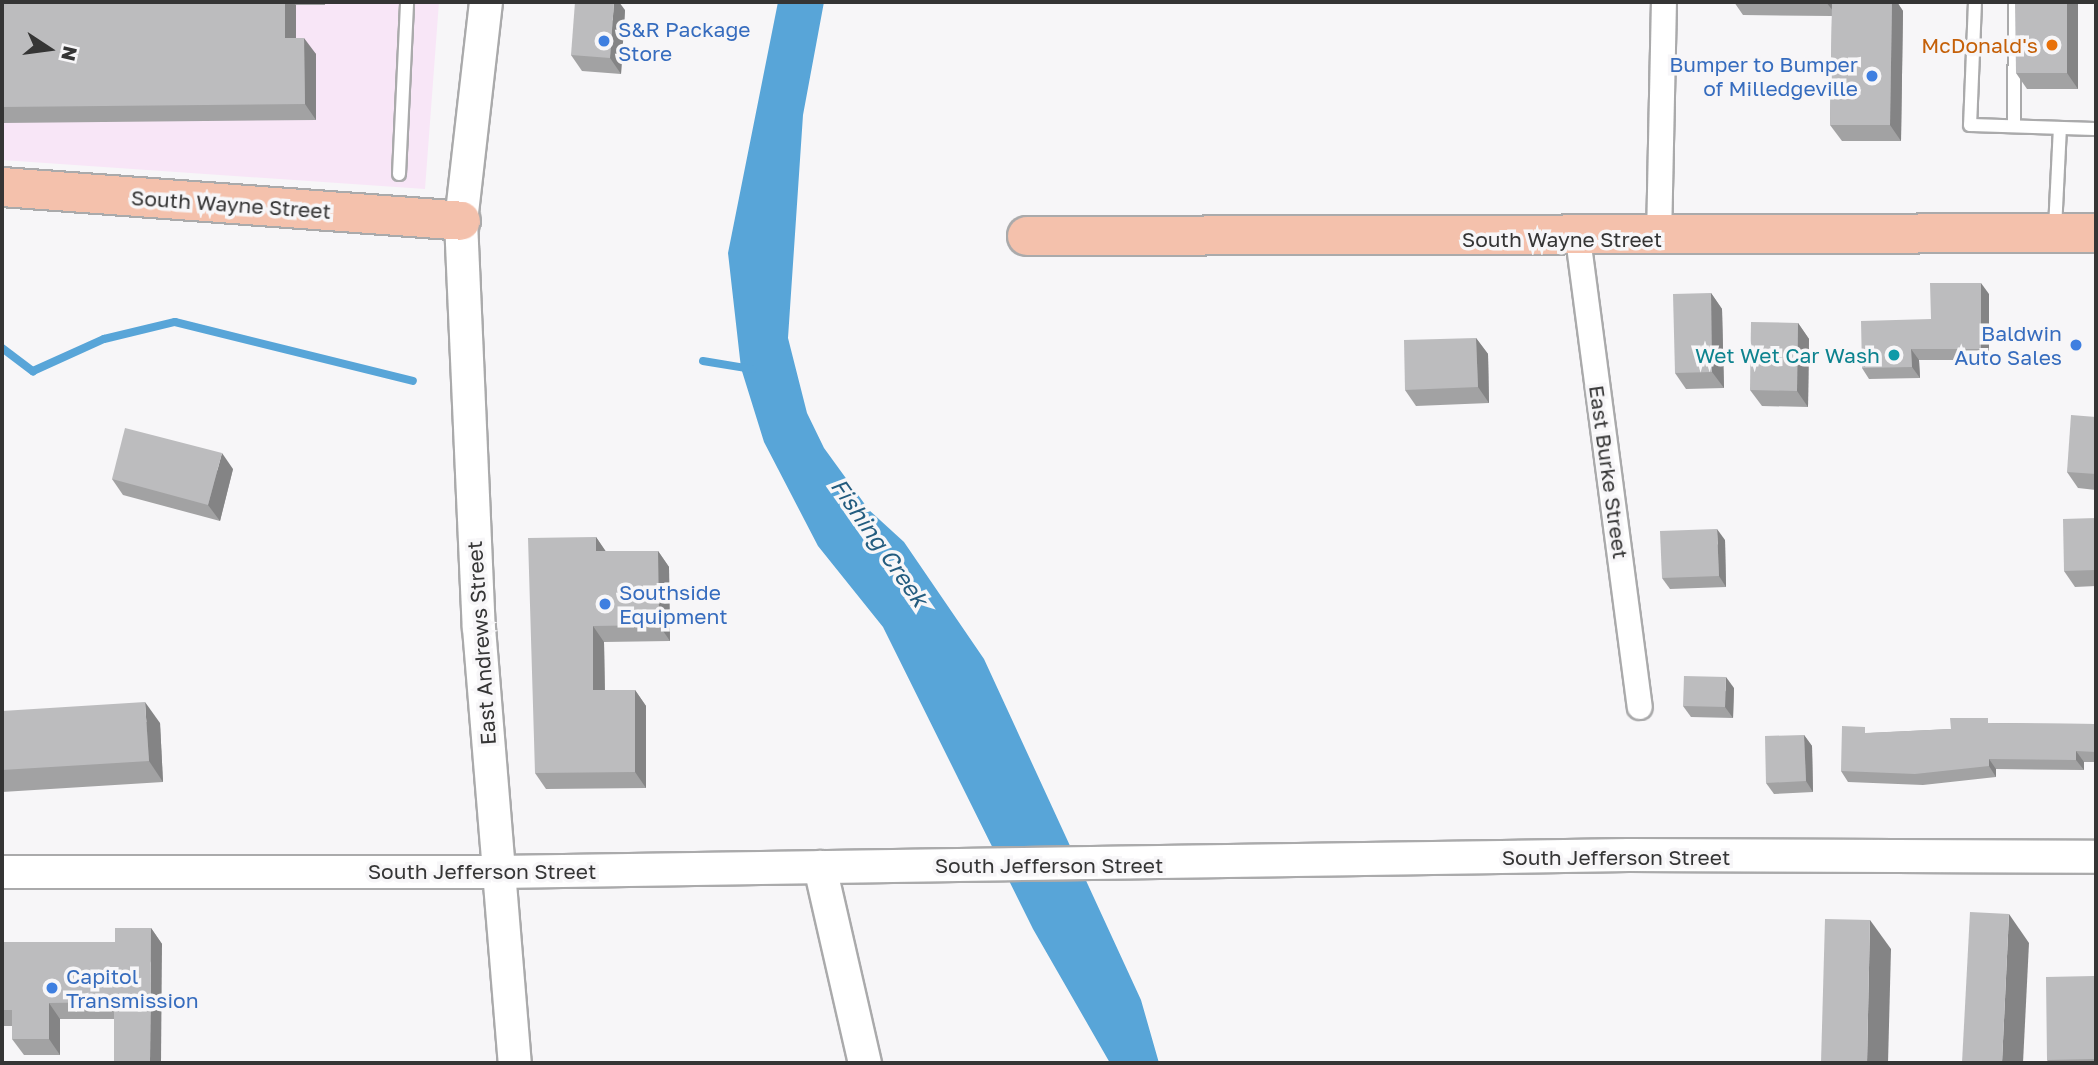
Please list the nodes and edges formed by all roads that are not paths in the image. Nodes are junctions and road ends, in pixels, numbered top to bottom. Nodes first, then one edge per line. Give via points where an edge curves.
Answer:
1 (407, 2) edge
2 (486, 2) edge
3 (1664, 2) edge
4 (1975, 2) edge
5 (2015, 2) edge
6 (2014, 127) junction
7 (2060, 128) junction
8 (2096, 129) edge
9 (399, 174) dead end
10 (2, 187) edge
11 (461, 221) junction
12 (2055, 233) junction
13 (2096, 233) edge
14 (1027, 236) dead end
15 (1577, 238) junction
16 (1659, 239) junction
17 (1640, 707) dead end
18 (2096, 857) edge
19 (820, 867) junction
20 (2, 872) edge
21 (497, 872) junction
22 (515, 1063) edge
23 (865, 1063) edge

1 - 9 lane
2 - 11 street, East Andrews Street
3 - 16 street
4 - 6 lane via 1970,125
5 - 6 lane
6 - 7 lane
7 - 8 lane
7 - 12 lane
10 - 11 main road, South Wayne Street
11 - 21 street, East Andrews Street
12 - 13 main road, South Wayne Street
12 - 16 main road, South Wayne Street
14 - 15 main road, South Wayne Street
15 - 16 main road, South Wayne Street
15 - 17 street, East Burke Street
18 - 19 street, South Jefferson Street via 1629,855
19 - 21 street, South Jefferson Street
19 - 23 street
20 - 21 street, South Jefferson Street
21 - 22 street, East Andrews Street

